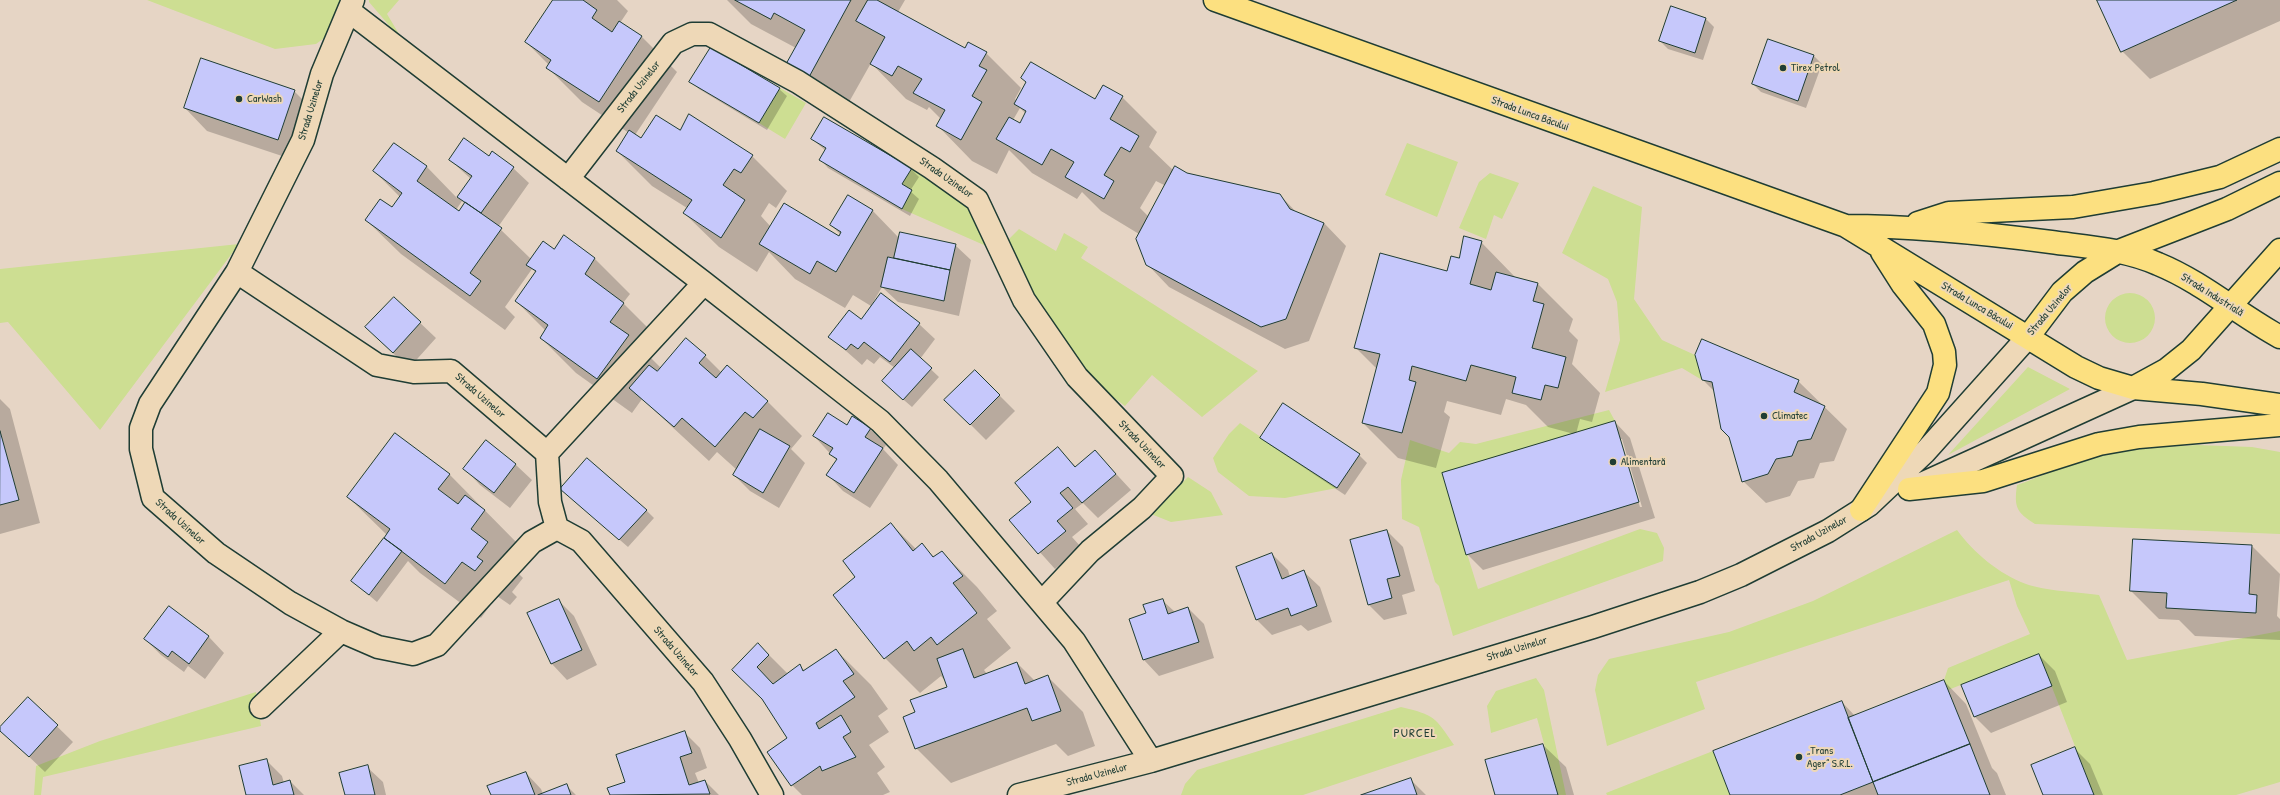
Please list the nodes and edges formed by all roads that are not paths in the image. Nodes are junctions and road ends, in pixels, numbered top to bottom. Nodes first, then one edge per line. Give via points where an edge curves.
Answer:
1 (1215, 0) edge
2 (351, 5) edge
3 (2280, 149) edge
4 (568, 179) junction
5 (2280, 183) edge
6 (1846, 226) junction
7 (1908, 226) junction
8 (1878, 246) junction
9 (2280, 250) edge
10 (2119, 251) junction
11 (237, 272) junction
12 (704, 283) junction
13 (2229, 305) junction
14 (2028, 337) junction
15 (2280, 337) edge
16 (2133, 388) junction
17 (2280, 405) edge
18 (2280, 425) edge
19 (547, 453) junction
20 (1908, 490) junction
21 (1865, 508) junction
22 (558, 528) junction
23 (1042, 602) junction
24 (341, 631) junction
25 (261, 707) dead end
26 (1151, 760) junction
27 (772, 795) edge
28 (1019, 795) edge

1 - 6 main road, Strada Lunca Bâcului
2 - 4 street, Strada Uzinelor
2 - 11 street, Strada Uzinelor via 322,74 303,140
3 - 7 main road via 2220,177 2154,193 2073,207 1949,213
4 - 12 street, Strada Uzinelor
4 - 23 street, Strada Uzinelor via 673,43 692,34 709,34 798,82 977,200 1024,300 1077,377 1172,476 1142,508 1090,551
5 - 10 main road, Strada Uzinelor via 2227,208
6 - 7 main road, Strada Lunca Bâcului
6 - 8 main road, Strada Lunca Bâcului
7 - 10 main road, Strada Lunca Bâcului via 1968,231
8 - 14 main road, Strada Lunca Bâcului
8 - 21 main road via 1903,285 1934,324 1944,352 1945,365 1938,393
9 - 13 main road, Strada Uzinelor
10 - 13 main road, Strada Industrială via 2157,263 2203,287
10 - 14 main road, Strada Uzinelor via 2085,272 2062,292
11 - 19 street, Strada Uzinelor via 377,365 414,372 451,371
11 - 24 street, Strada Uzinelor via 150,404 143,422 141,449 153,498 216,553 290,603
12 - 19 street
12 - 23 street, Strada Uzinelor via 880,421 938,480
13 - 15 main road, Strada Industrială
13 - 16 main road, Strada Uzinelor via 2190,350 2166,370
14 - 16 main road, Strada Lunca Bâcului via 2076,367 2099,378
14 - 21 street, Strada Uzinelor via 1930,447
16 - 17 main road
16 - 20 street, Strada Uzinelor
18 - 20 main road via 2139,437 2099,444 1983,481
19 - 22 street via 550,502
20 - 21 street, Strada Uzinelor
21 - 26 street, Strada Uzinelor via 1828,531 1762,565 1700,592 1593,627
22 - 24 street, Strada Uzinelor via 532,542 436,645 413,654 378,647
22 - 27 street, Strada Uzinelor via 581,541 703,682
23 - 26 street, Strada Uzinelor via 1074,640
24 - 25 street
26 - 28 street, Strada Uzinelor

